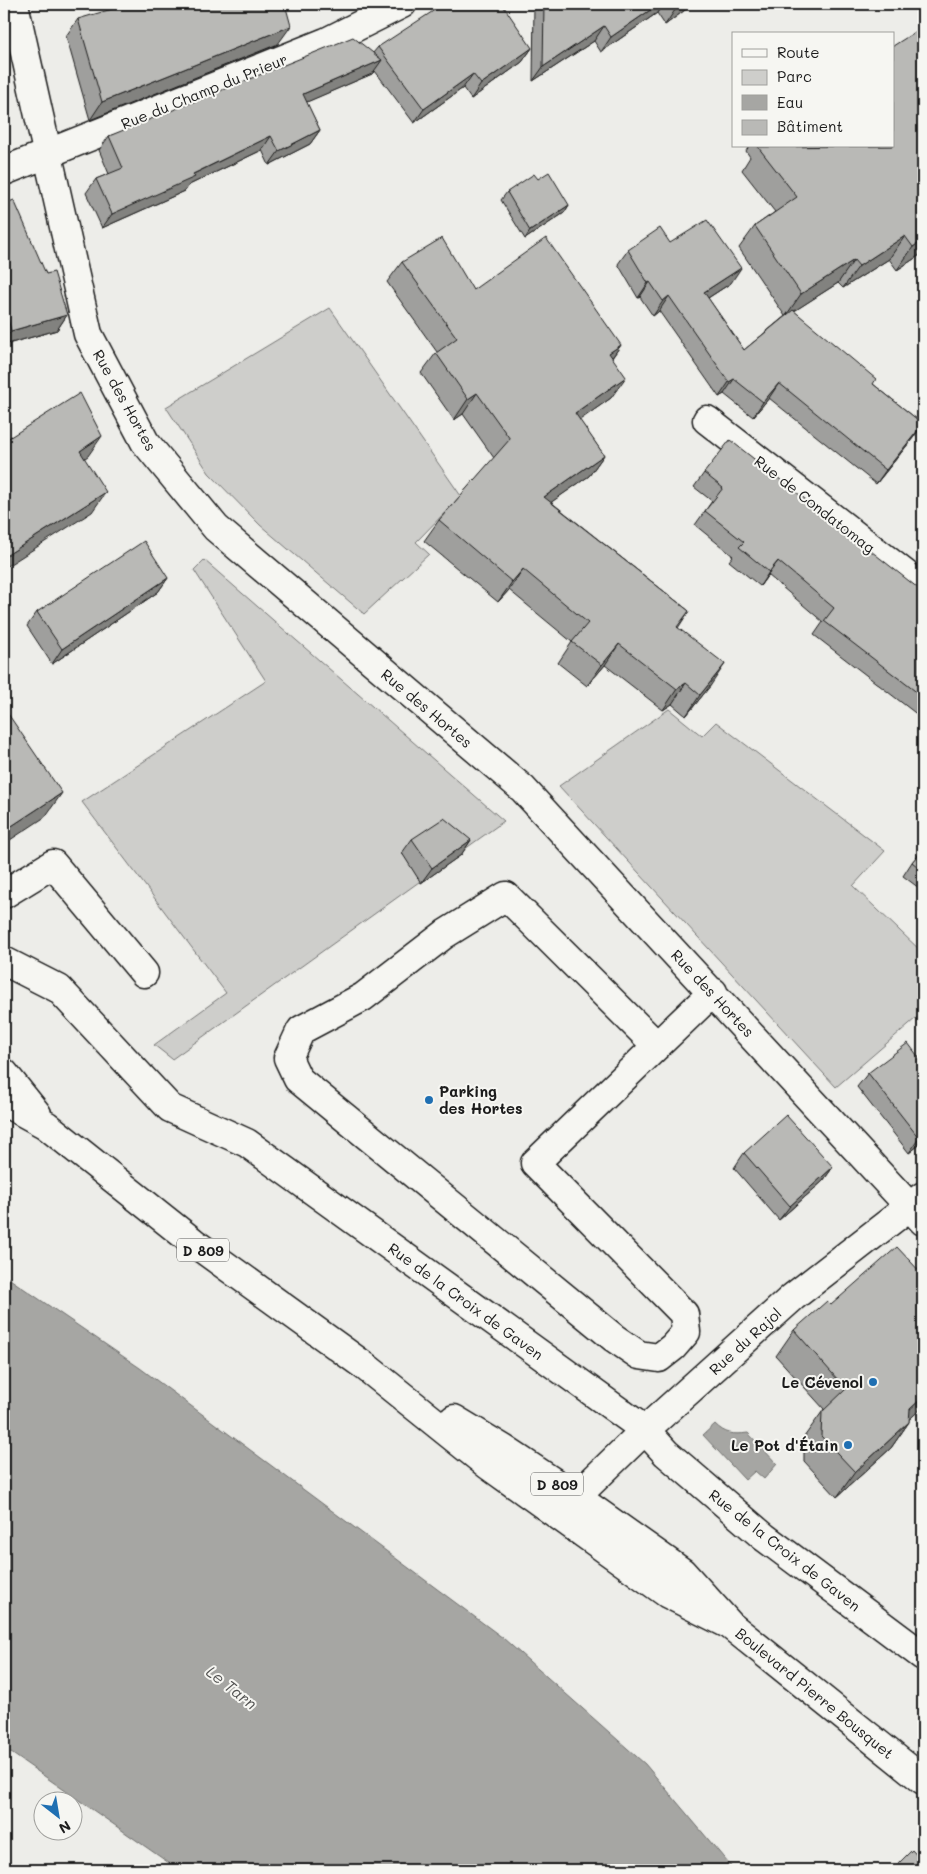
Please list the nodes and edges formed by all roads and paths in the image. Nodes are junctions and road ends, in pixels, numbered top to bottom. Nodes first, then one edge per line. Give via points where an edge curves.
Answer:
1 (14, 4) edge
2 (402, 4) edge
3 (46, 154) junction
4 (4, 171) edge
5 (707, 420) dead end
6 (923, 588) edge
7 (4, 894) edge
8 (4, 962) edge
9 (144, 972) dead end
10 (713, 992) junction
11 (657, 1046) junction
12 (4, 1073) edge
13 (4, 1102) edge
14 (46, 1125) junction
15 (919, 1208) edge
16 (366, 1367) junction
17 (645, 1430) junction
18 (576, 1497) junction
19 (730, 1625) junction
20 (923, 1656) edge
21 (923, 1780) edge

1 - 3 street, Rue des Hortes
2 - 3 street, Rue du Champ du Prieur via 326,42
3 - 4 street, Rue du Champ du Prieur
3 - 10 street, Rue des Hortes via 88,334 145,442 216,528 523,789
5 - 6 street, Rue de Condatomag
7 - 9 street via 53,864
8 - 17 street, Rue de la Croix de Gaven via 59,989 170,1108 247,1143
10 - 11 street
10 - 15 street, Rue des Hortes
11 - 11 street via 535,1163 684,1314 686,1332 659,1358 639,1355 606,1332 298,1079 288,1058 301,1030 363,997 445,934 506,896
12 - 14 street, Boulevard Pierre Bousquet / D 809
13 - 14 street, Boulevard Pierre Bousquet / D 809
14 - 16 street, Boulevard Pierre Bousquet / D 809 via 193,1242
15 - 17 street, Rue du Rajol via 793,1297
16 - 18 street, Boulevard Pierre Bousquet / D 809 via 502,1448
16 - 19 street, Boulevard Pierre Bousquet / D 809 via 488,1465 668,1594
17 - 18 street, Rue du Rajol
17 - 20 street, Rue de la Croix de Gaven via 666,1453 764,1537
18 - 19 street, Boulevard Pierre Bousquet / D 809 via 682,1572
19 - 21 street, Boulevard Pierre Bousquet / D 809

